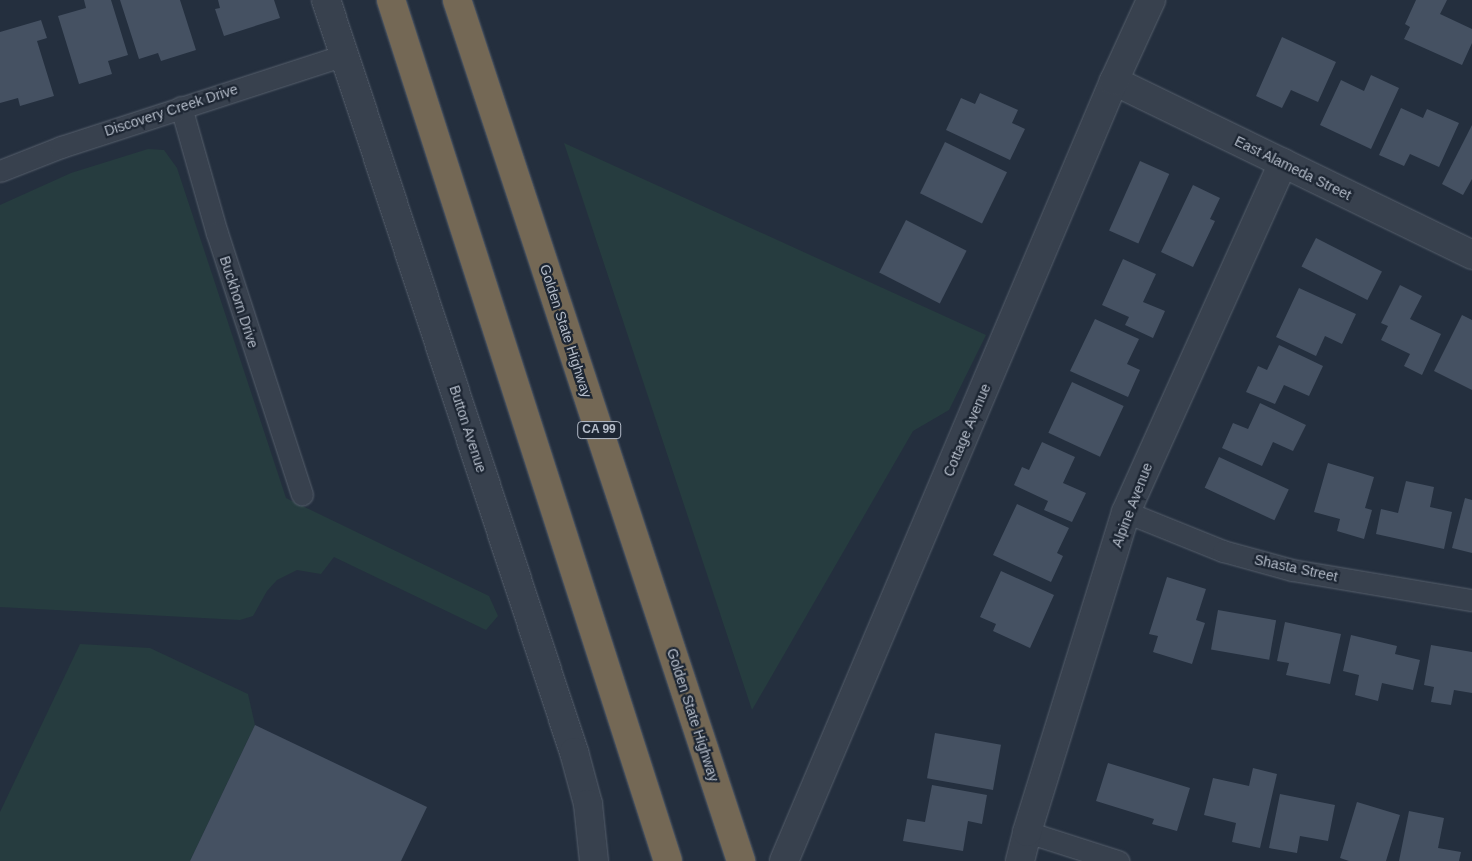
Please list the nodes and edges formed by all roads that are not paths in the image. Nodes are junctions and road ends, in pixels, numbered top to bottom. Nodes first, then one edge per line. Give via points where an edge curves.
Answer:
1 (326, 0) edge
2 (391, 0) edge
3 (456, 0) edge
4 (1151, 0) edge
5 (344, 55) junction
6 (1114, 81) junction
7 (181, 107) junction
8 (1283, 163) junction
9 (0, 170) edge
10 (1472, 255) edge
11 (302, 495) dead end
12 (1126, 512) junction
13 (1472, 600) edge
14 (1027, 832) junction
15 (786, 858) edge
16 (594, 861) edge
17 (668, 861) edge
18 (741, 861) edge
19 (1020, 861) edge
20 (1118, 861) edge

1 - 5 street, Button Avenue
2 - 17 highway
3 - 18 highway, Golden State Highway / CA 99
4 - 6 street, Cottage Avenue
5 - 7 street, Discovery Creek Drive
5 - 16 street, Button Avenue via 574,752 588,804
6 - 8 street, East Alameda Street
6 - 15 street, Cottage Avenue
7 - 9 street, Discovery Creek Drive
7 - 11 street, Buckhorn Drive via 217,233
8 - 10 street, East Alameda Street
8 - 12 street, Alpine Avenue
12 - 13 street, Shasta Street via 1223,551 1292,570
12 - 14 street, Alpine Avenue
14 - 19 street, Alpine Avenue
14 - 20 street

